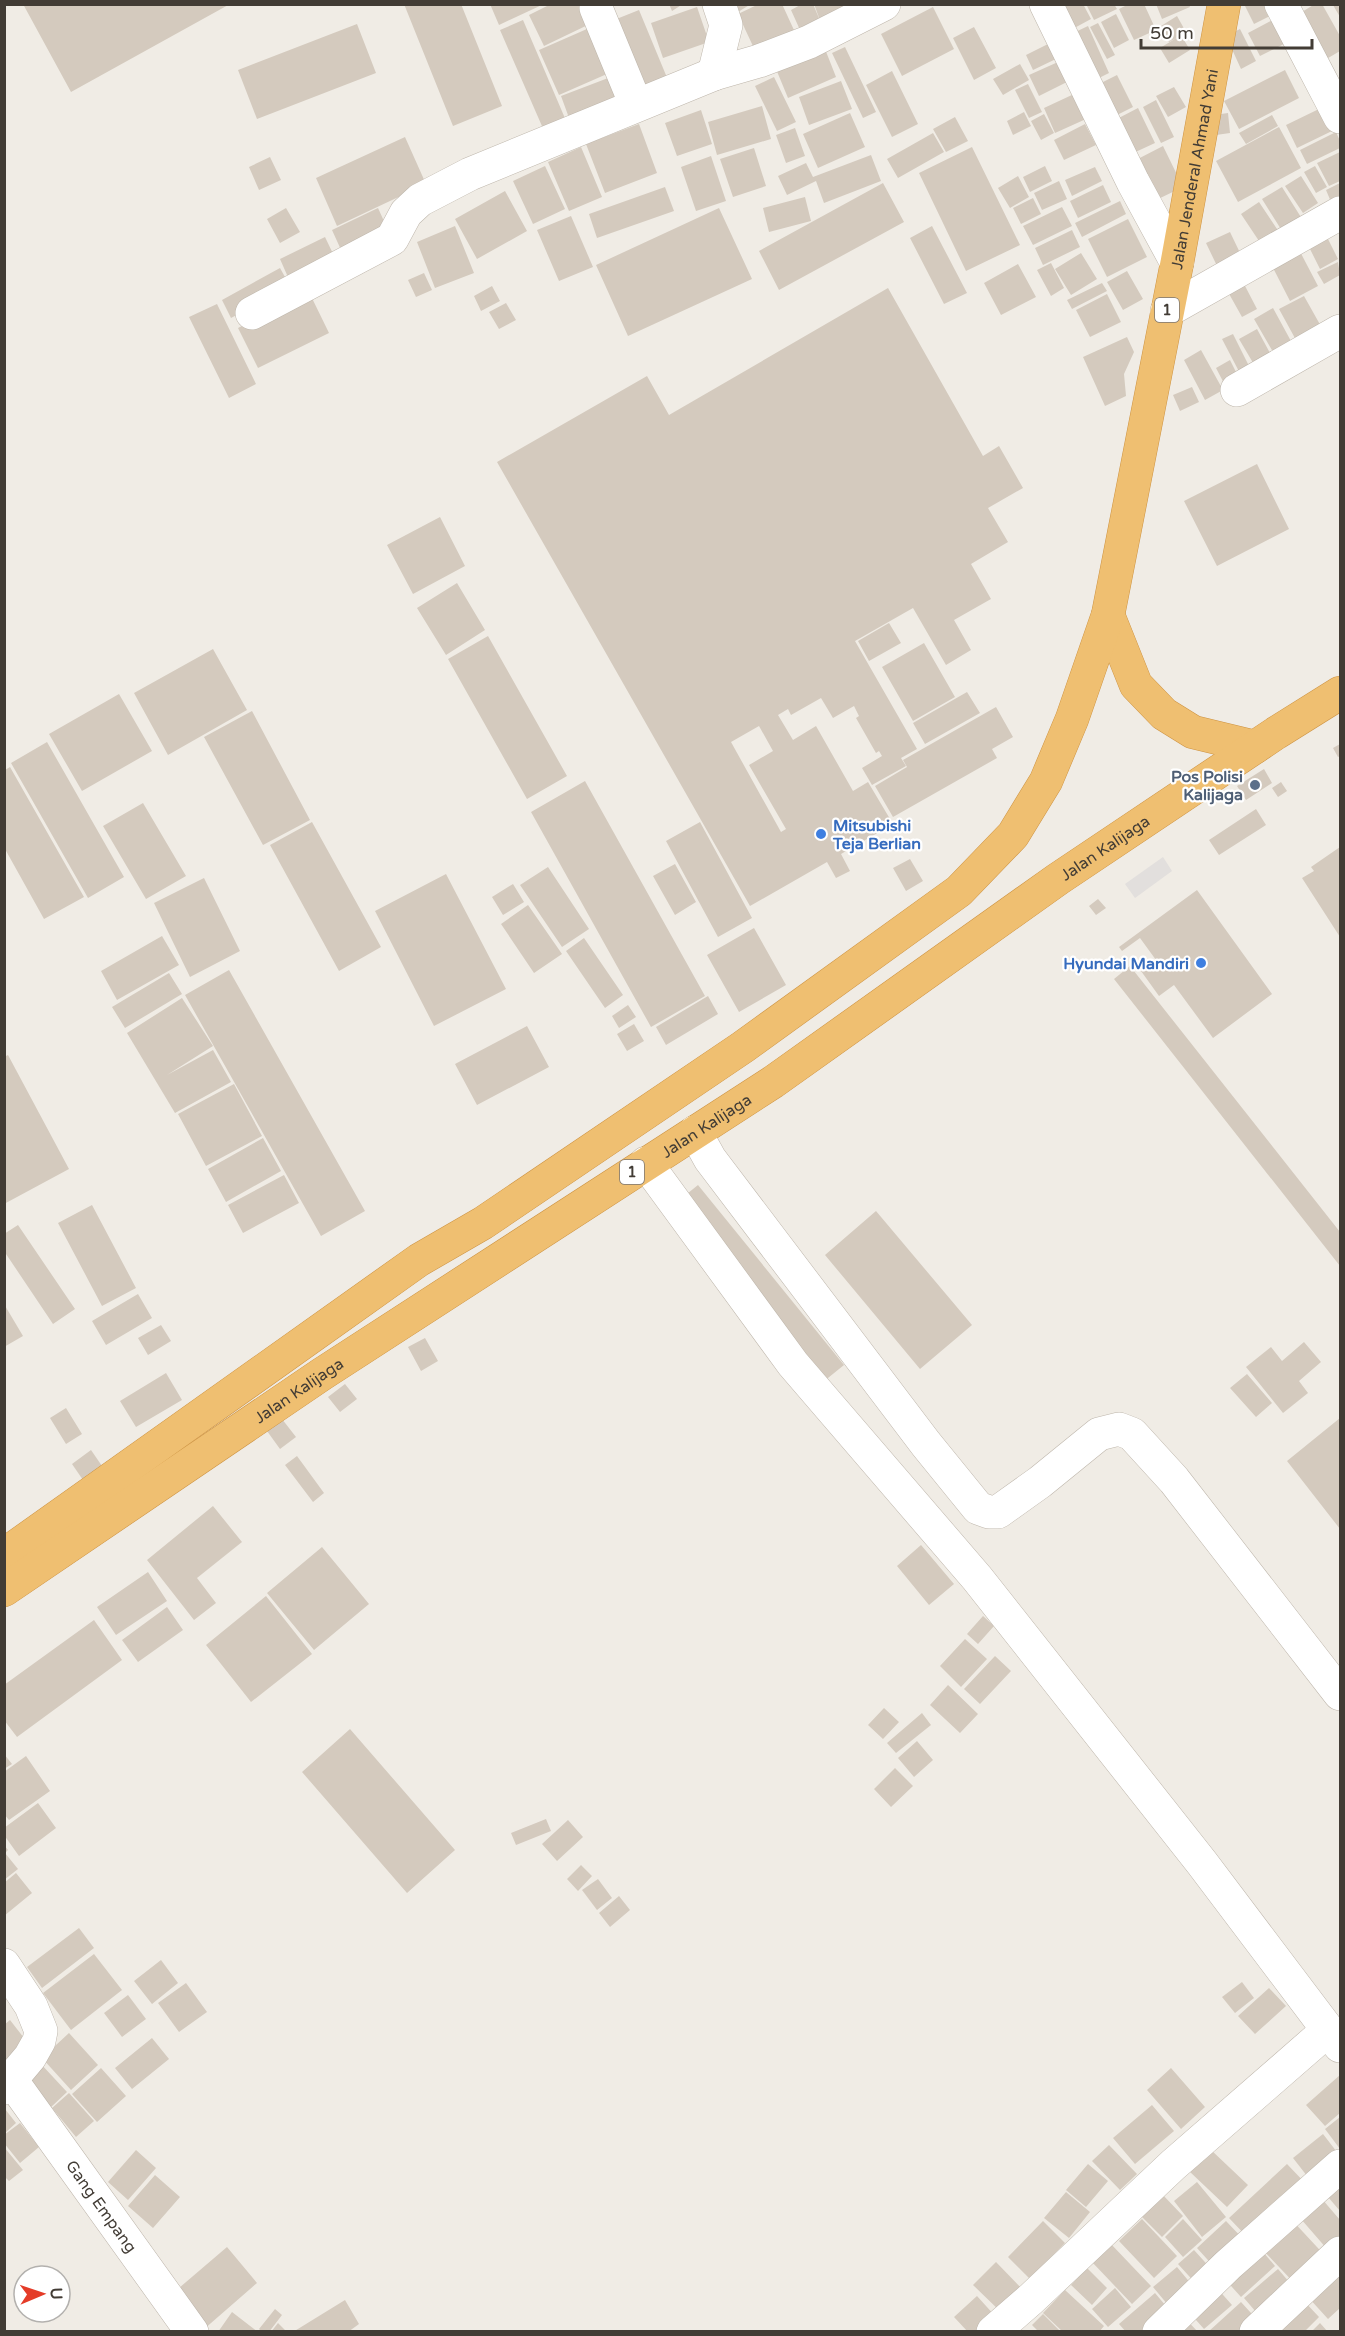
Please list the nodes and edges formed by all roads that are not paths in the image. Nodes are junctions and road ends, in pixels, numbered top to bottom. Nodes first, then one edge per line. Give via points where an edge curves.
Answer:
1 (719, 4) edge
2 (884, 4) edge
3 (1046, 4) edge
4 (1224, 4) edge
5 (1287, 6) edge
6 (596, 8) dead end
7 (714, 74) junction
8 (636, 105) junction
9 (1341, 117) edge
10 (1341, 213) edge
11 (1177, 263) junction
12 (1167, 311) junction
13 (252, 313) dead end
14 (1341, 331) edge
15 (1237, 390) dead end
16 (1108, 615) junction
17 (1341, 693) edge
18 (1255, 747) junction
19 (743, 1047) junction
20 (773, 1082) junction
21 (695, 1132) junction
22 (646, 1163) junction
23 (4, 1555) edge
24 (4, 1590) edge
25 (1341, 1694) edge
26 (4, 1965) edge
27 (1334, 2038) edge
28 (8, 2085) edge
29 (1341, 2166) edge
30 (1341, 2253) edge
31 (192, 2331) edge
32 (993, 2331) edge
33 (1159, 2331) edge
34 (1256, 2331) edge

1 - 7 street via 726,25
2 - 7 street via 809,42
3 - 11 street
4 - 11 highway, Jalan Jenderal Ahmad Yani / 1
5 - 9 street
6 - 8 street
7 - 8 street
8 - 13 street via 470,174 420,200 406,213 392,239
10 - 12 street
11 - 12 highway, Jalan Jenderal Ahmad Yani / 1
12 - 16 highway, Jalan Jenderal Ahmad Yani / 1
14 - 15 street
16 - 18 highway via 1136,685 1164,714 1193,732
16 - 19 highway, Jalan Kalijaga / 1 via 1046,781 1012,835 959,891
17 - 18 highway, Jalan Kalijaga / 1
18 - 20 highway, Jalan Kalijaga / 1 via 1058,879
19 - 20 highway
19 - 23 highway, Jalan Kalijaga / 1 via 483,1223 419,1260
20 - 21 highway, Jalan Kalijaga / 1
21 - 22 highway, Jalan Kalijaga / 1
21 - 25 street via 710,1159 978,1508 998,1512 1099,1434 1125,1431 1174,1480
22 - 24 highway, Jalan Kalijaga / 1 via 322,1374
22 - 27 street via 793,1364 977,1578 1202,1863
26 - 28 street via 31,2006 40,2031 39,2042
27 - 32 street via 1173,2165
28 - 31 street, Gang Empang
29 - 33 street
30 - 34 street

